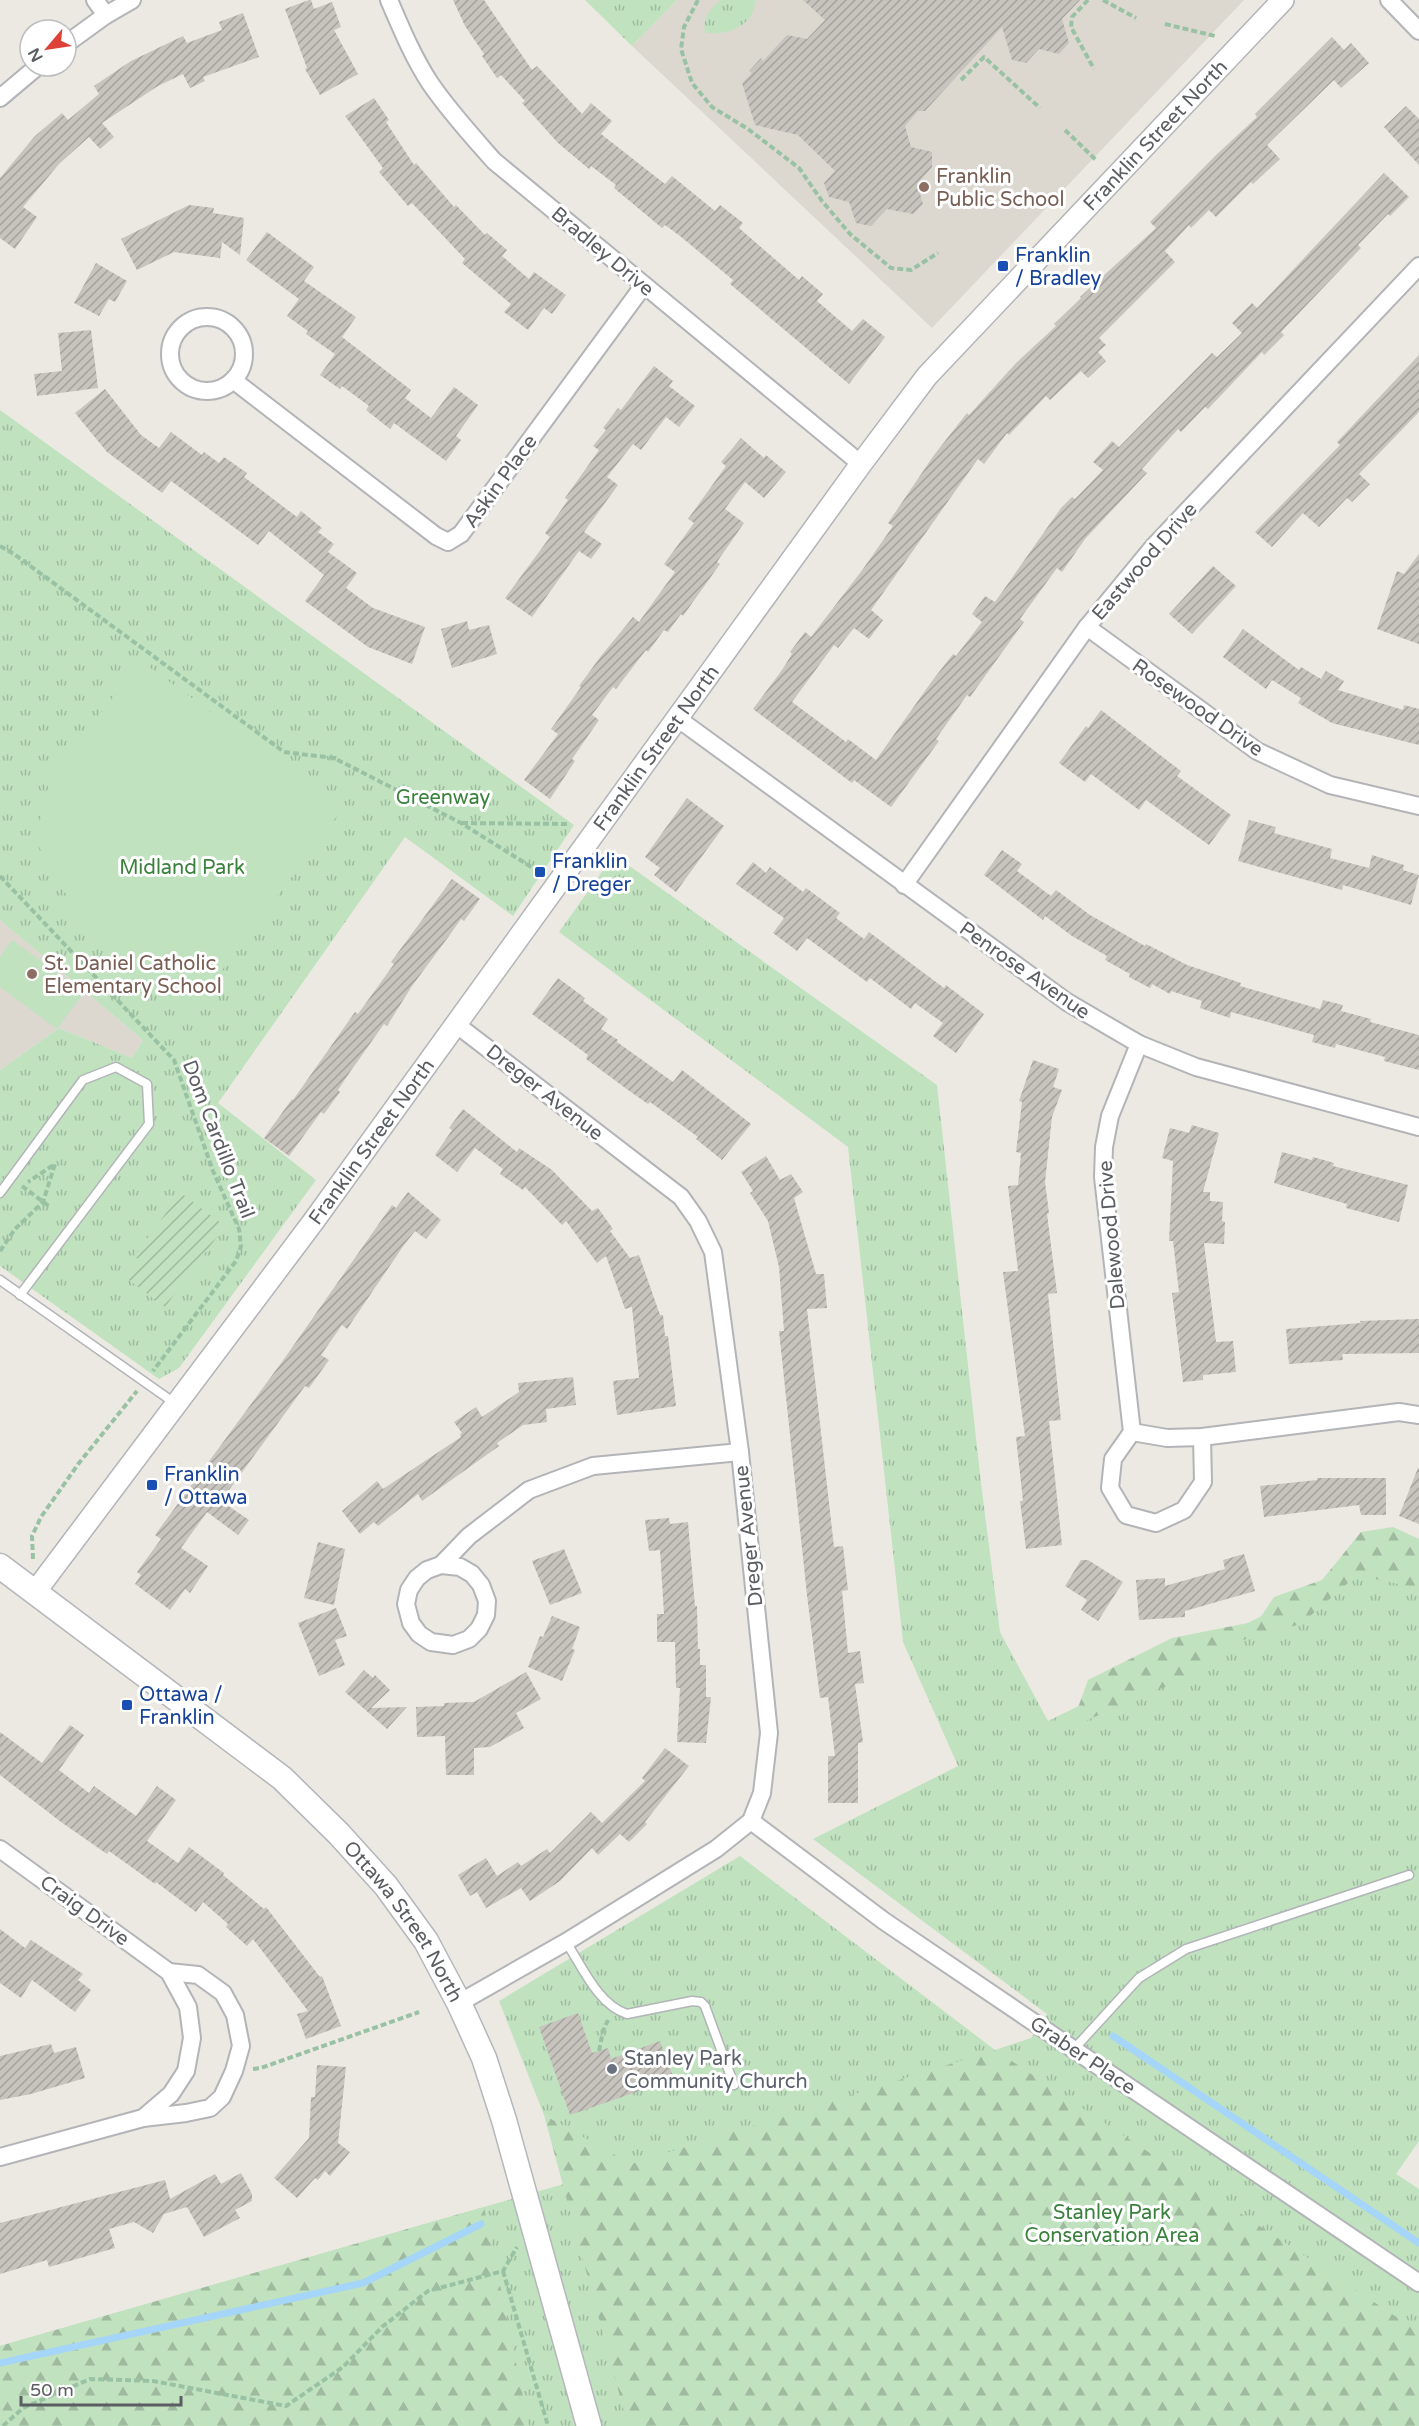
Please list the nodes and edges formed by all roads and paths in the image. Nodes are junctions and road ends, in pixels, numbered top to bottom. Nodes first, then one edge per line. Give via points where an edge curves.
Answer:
1 (95, 0) edge
2 (132, 0) edge
3 (389, 0) edge
4 (698, 0) edge
5 (1088, 0) edge
6 (1103, 0) edge
7 (1283, 0) edge
8 (1389, 0) edge
9 (1109, 2) edge
10 (106, 15) junction
11 (1136, 18) dead end
12 (1165, 24) dead end
13 (1419, 32) edge
14 (78, 35) edge
15 (1215, 36) dead end
16 (1094, 69) dead end
17 (24, 78) edge
18 (961, 81) dead end
19 (0, 98) edge
20 (1040, 108) dead end
21 (1065, 129) dead end
22 (1097, 161) dead end
23 (938, 253) dead end
24 (1419, 266) edge
25 (644, 285) junction
26 (233, 380) junction
27 (861, 464) junction
28 (0, 546) edge
29 (1087, 627) junction
30 (677, 718) junction
31 (1419, 806) edge
32 (461, 822) junction
33 (570, 824) dead end
34 (0, 876) edge
35 (558, 884) junction
36 (904, 885) junction
37 (458, 1024) junction
38 (1139, 1044) junction
39 (1419, 1127) edge
40 (12, 1178) junction
41 (22, 1186) junction
42 (0, 1193) edge
43 (43, 1202) junction
44 (50, 1207) dead end
45 (0, 1251) edge
46 (0, 1280) edge
47 (20, 1295) junction
48 (145, 1382) junction
49 (177, 1405) junction
50 (1419, 1415) edge
51 (1132, 1432) junction
52 (1202, 1437) junction
53 (740, 1452) junction
54 (441, 1565) junction
55 (0, 1566) edge
56 (35, 1592) junction
57 (751, 1821) junction
58 (0, 1849) edge
59 (1408, 1875) dead end
60 (566, 1942) junction
61 (169, 1971) junction
62 (459, 2003) junction
63 (614, 2008) junction
64 (419, 2012) dead end
65 (1074, 2049) junction
66 (599, 2051) dead end
67 (234, 2071) junction
68 (734, 2085) dead end
69 (143, 2118) junction
70 (0, 2157) edge
71 (1419, 2283) edge
72 (3, 2426) edge
73 (548, 2426) edge
74 (589, 2426) edge

1 - 10 street
2 - 10 street
3 - 25 street, Bradley Drive via 429,81 488,154
4 - 23 path via 684,27 681,48 692,83 712,107 799,168 850,234 891,268 911,270
5 - 16 path via 1072,16 1071,27
6 - 9 path
7 - 27 street, Franklin Street North via 927,376
8 - 13 street
9 - 11 path
10 - 14 street
12 - 15 path
17 - 19 street
18 - 20 path via 984,57
21 - 22 path
24 - 29 street, Eastwood Drive via 1153,547
25 - 26 street, Askin Place via 461,534 448,542
25 - 27 street, Bradley Drive
26 - 26 street via 243,357 236,332 215,318 197,318 185,324 173,338 170,351 176,376 185,385 205,391 218,390
27 - 30 street, Franklin Street North
28 - 32 path via 284,752 334,758
29 - 31 street, Rosewood Drive via 1257,751 1330,784
29 - 36 street, Eastwood Drive
30 - 35 street, Franklin Street North
30 - 36 street, Penrose Avenue
32 - 33 path
32 - 35 path
34 - 48 path, Dom Cardillo Trail via 174,1060 213,1171 239,1229 241,1246 236,1261
35 - 37 street, Franklin Street North
36 - 38 street, Penrose Avenue via 1067,1002
37 - 49 street, Franklin Street North
37 - 53 street, Dreger Avenue via 681,1197 698,1221 712,1252
38 - 39 street, Penrose Avenue via 1196,1067
38 - 51 street, Dalewood Drive via 1110,1116 1103,1177
40 - 41 path
40 - 42 lane
40 - 47 lane via 83,1080 116,1067 147,1084 149,1124
41 - 43 path
41 - 43 path via 56,1164
43 - 44 path
43 - 45 path via 15,1229
46 - 47 lane
47 - 48 lane
48 - 49 lane
48 - 56 path, Dom Cardillo Trail via 41,1517 32,1536
49 - 56 street, Franklin Street North
50 - 52 street via 1399,1412
51 - 52 street via 1167,1438
51 - 52 street via 1113,1458 1110,1488 1126,1515 1156,1523 1184,1510 1203,1482
53 - 54 street via 593,1466 529,1490 469,1536
53 - 57 street, Dreger Avenue via 769,1733 762,1793
54 - 54 street via 417,1578 406,1604 419,1634 431,1642 453,1645 469,1639 479,1629 487,1601 472,1574 460,1567
55 - 56 main road, Ottawa Street North
56 - 62 main road, Ottawa Street North via 282,1778 386,1886 426,1941
57 - 60 street, Dreger Avenue via 716,1849
57 - 65 street, Graber Place via 884,1921
58 - 61 street, Craig Drive
59 - 65 lane via 1186,1949 1139,1978
60 - 62 street, Dreger Avenue
60 - 63 lane via 596,1989
61 - 67 street, Craig Drive via 198,1975 223,1994 235,2015 241,2046
61 - 69 street, Craig Drive via 188,2007 192,2038 186,2071 171,2094
62 - 74 main road, Ottawa Street North via 484,2058 504,2120
63 - 66 path
63 - 68 lane via 627,2014 701,2002
64 - 67 path via 261,2068
65 - 71 street, Graber Place
67 - 69 street, Craig Drive via 222,2097 210,2108
69 - 70 street, Craig Drive
72 - 73 path via 23,2408 90,2379 153,2381 286,2406 343,2367 382,2327 428,2291 502,2271

